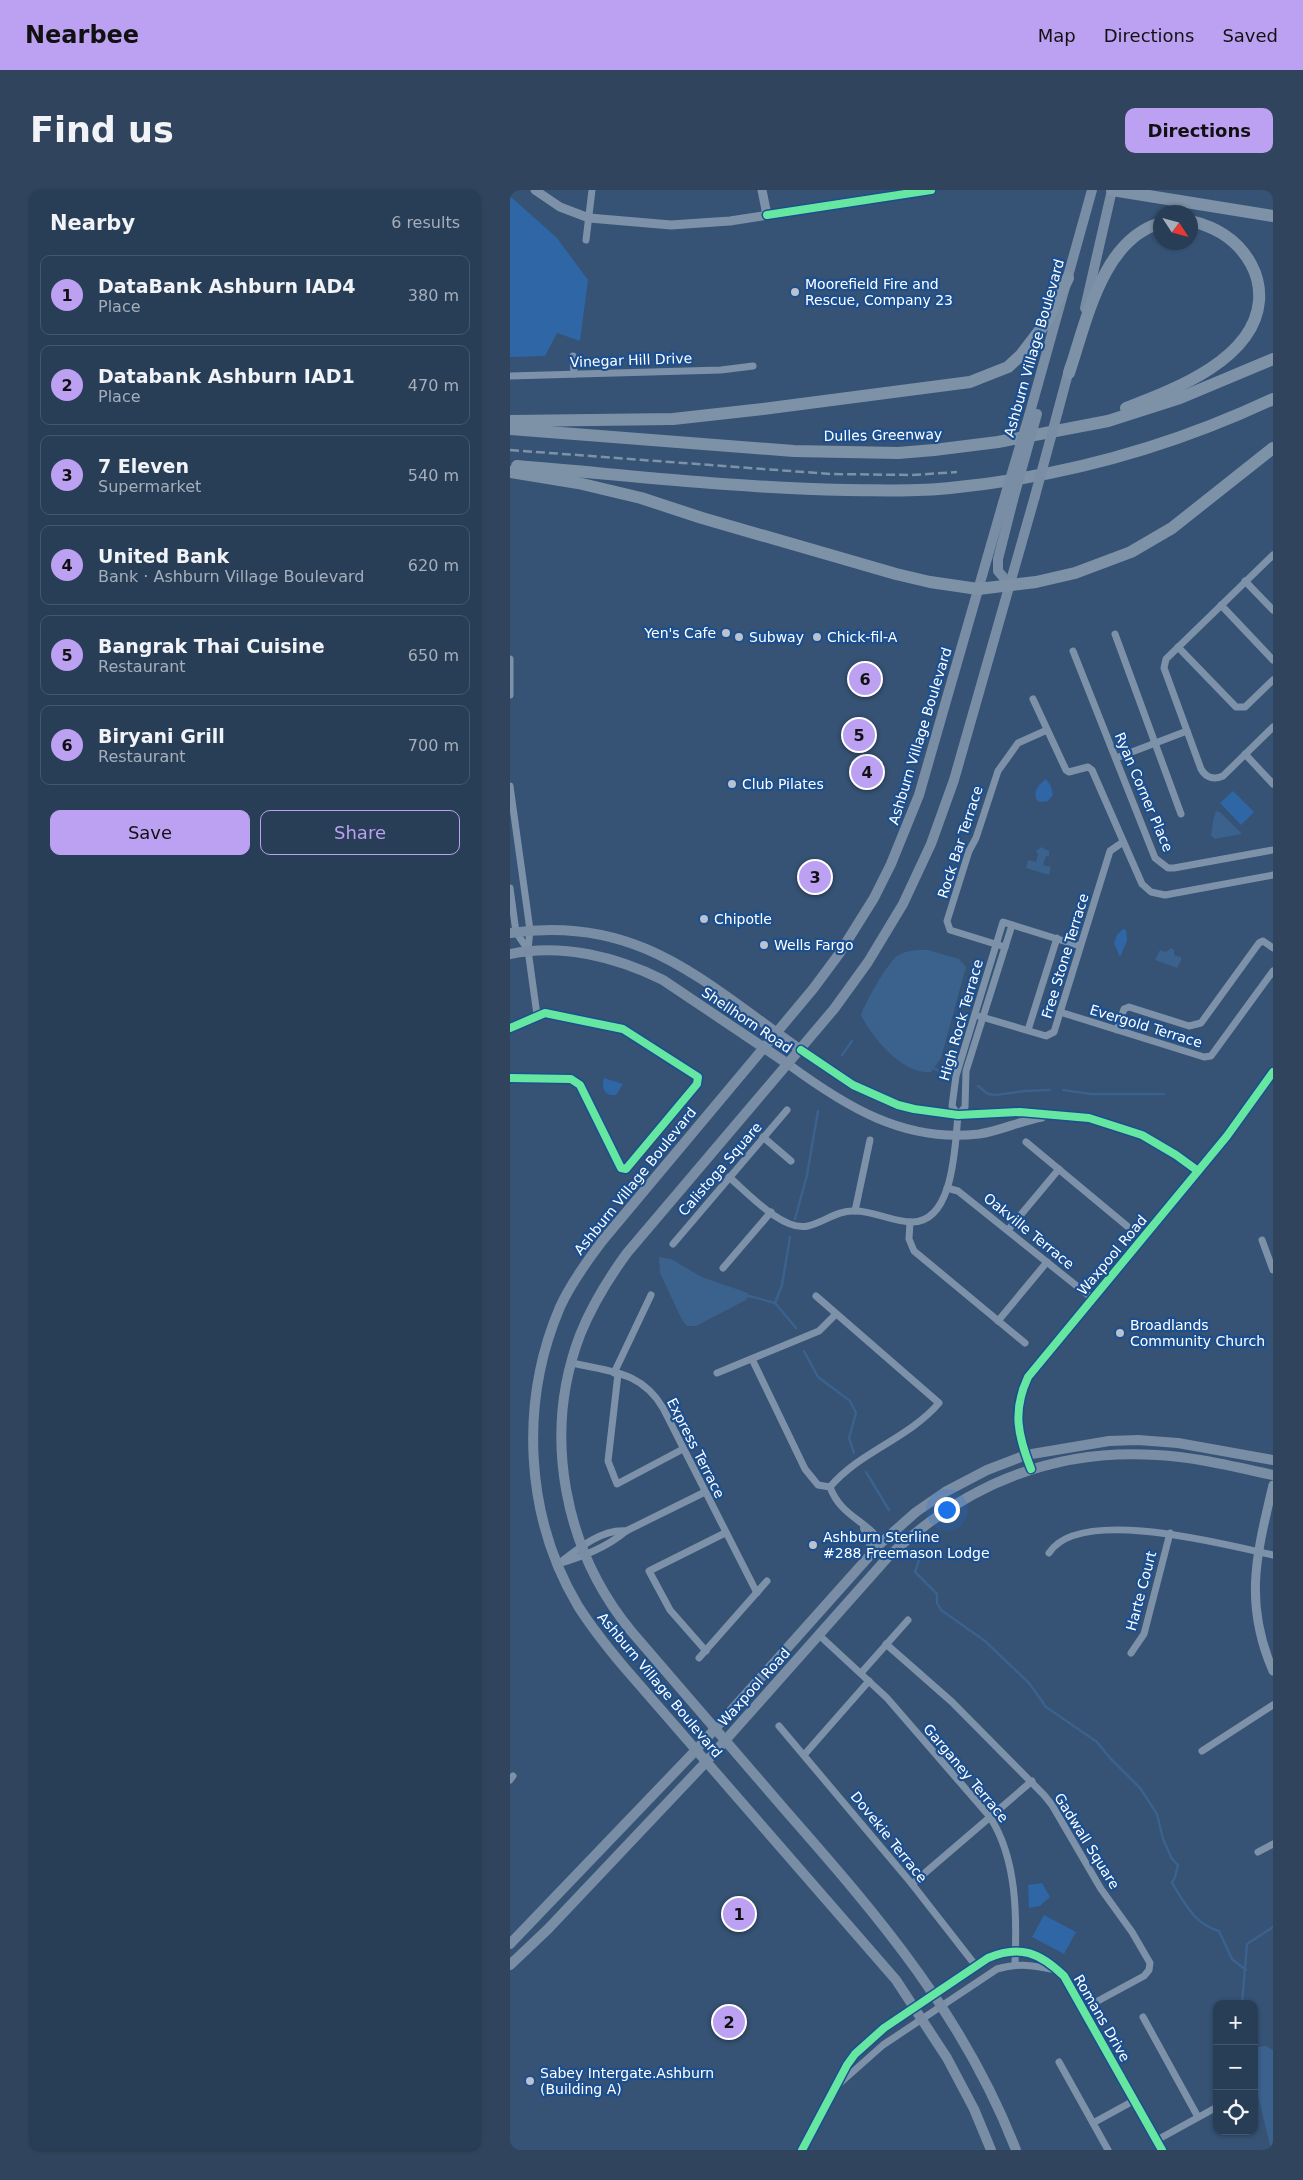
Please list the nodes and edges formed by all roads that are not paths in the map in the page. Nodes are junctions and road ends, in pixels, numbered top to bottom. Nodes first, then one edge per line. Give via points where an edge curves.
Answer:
1 (535, 190) edge
2 (592, 190) edge
3 (762, 190) edge
4 (931, 190) edge
5 (1092, 190) edge
6 (1111, 190) edge
7 (767, 215) junction
8 (1273, 216) edge
9 (589, 218) junction
10 (1198, 223) edge
11 (1153, 226) edge
12 (586, 240) dead end
13 (1068, 278) junction
14 (574, 356) dead end
15 (1273, 359) edge
16 (753, 366) dead end
17 (1069, 373) junction
18 (574, 374) junction
19 (510, 376) edge
20 (1273, 399) edge
21 (510, 420) edge
22 (510, 429) edge
23 (1071, 429) junction
24 (1273, 448) edge
25 (510, 465) edge
26 (510, 472) edge
27 (1008, 501) junction
28 (1271, 560) edge
29 (1245, 581) junction
30 (1010, 585) junction
31 (978, 588) junction
32 (1221, 605) junction
33 (1273, 610) edge
34 (1115, 634) dead end
35 (1178, 647) junction
36 (1073, 652) dead end
37 (510, 659) edge
38 (1273, 660) edge
39 (1273, 680) edge
40 (510, 696) edge
41 (1034, 699) dead end
42 (1047, 730) junction
43 (1187, 731) junction
44 (1272, 731) edge
45 (1156, 743) junction
46 (1245, 754) junction
47 (1116, 758) junction
48 (1273, 784) edge
49 (510, 786) edge
50 (1181, 814) dead end
51 (1123, 842) junction
52 (1273, 850) edge
53 (1273, 875) edge
54 (1265, 876) junction
55 (1273, 882) edge
56 (510, 888) edge
57 (1012, 925) junction
58 (530, 930) junction
59 (513, 933) edge
60 (1057, 938) junction
61 (996, 944) junction
62 (1080, 946) junction
63 (1005, 947) junction
64 (1273, 948) edge
65 (528, 950) junction
66 (510, 954) edge
67 (1273, 971) edge
68 (1060, 1012) junction
69 (537, 1015) junction
70 (975, 1015) junction
71 (983, 1017) junction
72 (510, 1028) edge
73 (1028, 1030) junction
74 (1117, 1030) junction
75 (777, 1034) junction
76 (765, 1048) junction
77 (801, 1050) junction
78 (788, 1064) junction
79 (1273, 1072) edge
80 (510, 1078) edge
81 (787, 1110) dead end
82 (958, 1115) junction
83 (1049, 1116) junction
84 (956, 1134) junction
85 (764, 1137) junction
86 (870, 1140) dead end
87 (1026, 1142) dead end
88 (791, 1161) dead end
89 (1059, 1169) junction
90 (1198, 1171) junction
91 (729, 1178) junction
92 (947, 1188) junction
93 (855, 1211) junction
94 (771, 1212) junction
95 (910, 1222) junction
96 (1127, 1226) dead end
97 (1008, 1230) junction
98 (1262, 1240) dead end
99 (672, 1244) dead end
100 (1047, 1262) junction
101 (723, 1268) dead end
102 (1273, 1270) edge
103 (651, 1295) dead end
104 (816, 1296) dead end
105 (1093, 1299) junction
106 (836, 1314) junction
107 (998, 1321) junction
108 (1025, 1343) dead end
109 (752, 1359) junction
110 (572, 1363) junction
111 (616, 1373) junction
112 (717, 1373) dead end
113 (684, 1449) junction
114 (1026, 1455) junction
115 (1273, 1460) edge
116 (1031, 1469) junction
117 (1273, 1475) edge
118 (1273, 1485) edge
119 (830, 1487) junction
120 (705, 1492) junction
121 (865, 1528) junction
122 (725, 1533) junction
123 (1170, 1533) junction
124 (881, 1543) junction
125 (583, 1551) junction
126 (1258, 1552) junction
127 (1049, 1553) dead end
128 (870, 1555) junction
129 (1273, 1555) edge
130 (558, 1564) junction
131 (873, 1574) junction
132 (768, 1581) dead end
133 (757, 1592) junction
134 (908, 1620) dead end
135 (819, 1635) junction
136 (886, 1644) junction
137 (706, 1651) junction
138 (1131, 1653) dead end
139 (699, 1658) dead end
140 (1273, 1671) edge
141 (861, 1673) junction
142 (869, 1681) junction
143 (1273, 1705) edge
144 (779, 1726) dead end
145 (716, 1728) junction
146 (726, 1740) junction
147 (696, 1750) junction
148 (1202, 1751) dead end
149 (804, 1755) junction
150 (706, 1762) junction
151 (1032, 1781) junction
152 (990, 1817) junction
153 (1273, 1844) edge
154 (1258, 1852) dead end
155 (912, 1884) junction
156 (510, 1944) edge
157 (1016, 1951) junction
158 (1016, 1964) junction
159 (510, 1965) edge
160 (976, 1966) junction
161 (1058, 1970) junction
162 (934, 1994) junction
163 (942, 2005) junction
164 (915, 2007) junction
165 (1083, 2009) junction
166 (1143, 2017) dead end
167 (922, 2018) junction
168 (1059, 2062) dead end
169 (837, 2086) junction
170 (1135, 2100) junction
171 (1213, 2109) edge
172 (1198, 2117) junction
173 (1093, 2123) junction
174 (1157, 2140) junction
175 (802, 2150) edge
176 (991, 2150) edge
177 (1016, 2150) edge
178 (1108, 2150) edge
179 (1162, 2150) edge

1 - 9 street via 560,207
2 - 9 street
3 - 7 street
4 - 7 street
5 - 13 main road, Ashburn Village Boulevard
6 - 8 highway
6 - 17 main road, Ashburn Village Boulevard via 1100,250
7 - 9 street via 670,225
9 - 12 street
10 - 23 highway via 1227,236 1252,266 1259,298 1249,332 1237,347 1190,380 1154,398
11 - 17 highway via 1134,236 1111,264 1094,299
13 - 21 highway via 1047,321 1021,356 1008,367 970,382 673,419
13 - 27 main road, Ashburn Village Boulevard, bridge
14 - 18 street
15 - 23 highway, Dulles Greenway via 1147,410
16 - 18 street, Vinegar Hill Drive via 721,370
17 - 30 main road, Ashburn Village Boulevard, bridge
18 - 19 street, Vinegar Hill Drive
20 - 25 highway via 1186,436 1103,462 950,488 902,491 792,489
22 - 23 highway, Dulles Greenway via 794,451 889,453 966,447
24 - 30 highway via 1172,528 1131,552 1082,571
26 - 31 highway via 641,498 896,574
27 - 30 main road via 998,571
27 - 31 main road, Ashburn Village Boulevard
28 - 29 street
29 - 32 street
29 - 33 street
30 - 31 highway
30 - 77 main road, Ashburn Village Boulevard via 954,780 931,844 889,929 855,982
31 - 75 main road, Ashburn Village Boulevard via 918,795 891,864 839,954
32 - 35 street
32 - 38 street
34 - 45 street
35 - 39 street via 1236,707 1245,707
35 - 43 street via 1166,659 1164,668
36 - 47 street, Ryan Corner Place
37 - 40 street
41 - 42 street
42 - 51 street via 1066,770 1092,770
42 - 61 street, Rock Bar Terrace via 1018,743 998,771 947,921 950,930
43 - 45 street
43 - 46 street via 1201,769 1209,777 1223,776
44 - 46 street
45 - 47 street
45 - 50 street
46 - 48 street
47 - 52 street, Ryan Corner Place via 1155,858 1168,868
49 - 58 street
51 - 54 street via 1142,884 1151,892 1165,895
51 - 62 street, Free Stone Terrace via 1110,850
53 - 54 street
54 - 55 street
56 - 59 street
57 - 60 street
57 - 61 street, High Rock Terrace via 1003,922
57 - 63 street, High Rock Terrace
58 - 59 main road, Shellhorn Road
58 - 65 street
58 - 75 main road, Shellhorn Road via 569,929 645,947 685,969
59 - 65 street
60 - 62 street
60 - 73 street
61 - 63 street, Rock Bar Terrace
61 - 70 street, High Rock Terrace
62 - 68 street, Free Stone Terrace
63 - 71 street, High Rock Terrace
64 - 74 street via 1262,941 1260,943 1196,1026 1129,1007 1124,1009
65 - 66 main road, Shellhorn Road
65 - 69 street
65 - 76 main road, Shellhorn Road via 566,950 606,958 648,972
67 - 74 street, Evergold Terrace via 1211,1056 1204,1057
68 - 73 street, Free Stone Terrace via 1051,1035
68 - 74 street, Evergold Terrace
69 - 72 street
69 - 80 street via 546,1012 558,1014 631,1032 698,1077 697,1084 626,1169 621,1168 576,1081
70 - 71 street, Free Stone Terrace
70 - 82 street, High Rock Terrace via 956,1076 952,1106
71 - 73 street, Free Stone Terrace
71 - 82 street, High Rock Terrace via 966,1070 965,1107
75 - 76 main road, Ashburn Village Boulevard
75 - 77 main road, Shellhorn Road
76 - 78 main road, Shellhorn Road
76 - 130 main road, Ashburn Village Boulevard via 603,1240 586,1262 561,1307 538,1377 533,1429 537,1492
77 - 78 main road, Ashburn Village Boulevard
77 - 82 street, Shellhorn Road via 853,1085 881,1099 914,1109
78 - 84 street, Shellhorn Road via 847,1105 875,1118 909,1130
78 - 110 main road, Ashburn Village Boulevard via 616,1268 594,1305
79 - 90 street, Waxpool Road
81 - 85 street, Calistoga Square
82 - 83 street, Shellhorn Road via 1020,1112
82 - 84 street
83 - 84 street, Shellhorn Road via 990,1132
83 - 90 street, Shellhorn Road via 1088,1118 1123,1128 1160,1145
84 - 92 street
85 - 88 street
85 - 91 street, Calistoga Square
86 - 93 street
87 - 89 street
89 - 96 street
89 - 97 street
90 - 105 street, Waxpool Road
91 - 94 street
91 - 99 street, Calistoga Square
92 - 95 street via 935,1211
92 - 97 street, Oakville Terrace via 958,1191
93 - 94 street via 801,1227 786,1224
93 - 95 street
94 - 101 street
95 - 107 street via 909,1239 914,1251
97 - 100 street, Oakville Terrace
98 - 102 street
100 - 105 street, Oakville Terrace
100 - 107 street
103 - 111 street
104 - 106 street
105 - 114 street, Waxpool Road via 1036,1367 1022,1390 1018,1416
106 - 109 street via 819,1331
106 - 119 street via 939,1403 919,1423 844,1472
107 - 108 street
109 - 112 street
109 - 119 street via 805,1469 818,1485
110 - 111 street, Express Terrace
110 - 125 main road, Ashburn Village Boulevard via 562,1418 562,1463 572,1521
111 - 113 street, Express Terrace via 640,1382 653,1393
111 - 113 street via 608,1461 618,1484
113 - 120 street, Express Terrace
114 - 115 main road via 1091,1443 1138,1440 1178,1443
114 - 116 street, Waxpool Road
114 - 124 main road, Waxpool Road via 987,1470 945,1492
116 - 117 main road via 1094,1457 1140,1454 1196,1460
116 - 131 main road, Waxpool Road via 948,1508 916,1532
118 - 126 street
119 - 121 street via 834,1499
120 - 122 street, Express Terrace
120 - 125 street via 616,1539
121 - 124 street
121 - 128 main road via 872,1545
122 - 133 street, Express Terrace
122 - 137 street via 649,1571 670,1610
123 - 126 street
123 - 127 street via 1091,1532 1063,1539
123 - 138 street, Harte Court via 1144,1634
124 - 128 main road, Waxpool Road
124 - 131 main road
125 - 130 street
125 - 145 main road, Ashburn Village Boulevard via 621,1619
126 - 129 street
126 - 140 street via 1255,1582 1257,1617
128 - 145 main road, Waxpool Road
130 - 147 main road, Ashburn Village Boulevard via 577,1605 600,1638
131 - 135 main road, Waxpool Road
132 - 133 street
133 - 137 street
134 - 136 street
135 - 141 street, Garganey Terrace
135 - 146 main road, Waxpool Road
136 - 141 street
136 - 151 street, Gadwall Square via 952,1702
137 - 139 street
141 - 142 street, Garganey Terrace
142 - 149 street
142 - 152 street, Garganey Terrace
143 - 148 street
144 - 149 street, Dovekie Terrace
145 - 146 main road, Ashburn Village Boulevard
145 - 147 main road, Waxpool Road
146 - 150 main road, Waxpool Road
146 - 162 main road, Ashburn Village Boulevard via 866,1902
147 - 150 main road, Ashburn Village Boulevard
147 - 156 main road, Waxpool Road
149 - 155 street, Dovekie Terrace
150 - 159 main road, Waxpool Road
150 - 164 main road, Ashburn Village Boulevard via 882,1963
151 - 152 street
151 - 165 street, Gadwall Square via 1052,1806 1150,1963 1144,1976
152 - 155 street
152 - 157 street, Garganey Terrace via 1008,1859
153 - 154 street
155 - 160 street, Dovekie Terrace
157 - 158 street, Garganey Terrace
157 - 160 street, Romans Drive via 997,1954
157 - 161 street, Romans Drive via 1034,1954 1051,1962
158 - 161 street, Romans Drive
158 - 163 street, Romans Drive via 996,1969
160 - 162 street, Romans Drive
161 - 165 street, Romans Drive
162 - 163 main road, Ashburn Village Boulevard
162 - 164 street, Romans Drive
163 - 167 street, Romans Drive
163 - 177 main road, Ashburn Village Boulevard via 979,2067
164 - 167 main road, Ashburn Village Boulevard
164 - 169 street, Romans Drive via 884,2028 855,2054
165 - 170 street, Romans Drive
166 - 172 street
167 - 169 street, Romans Drive via 883,2045
167 - 176 main road, Ashburn Village Boulevard via 960,2081
168 - 173 street
169 - 175 street, Romans Drive
170 - 173 street
170 - 174 street, Romans Drive
171 - 172 street
172 - 174 street
173 - 178 street
174 - 179 street, Romans Drive

